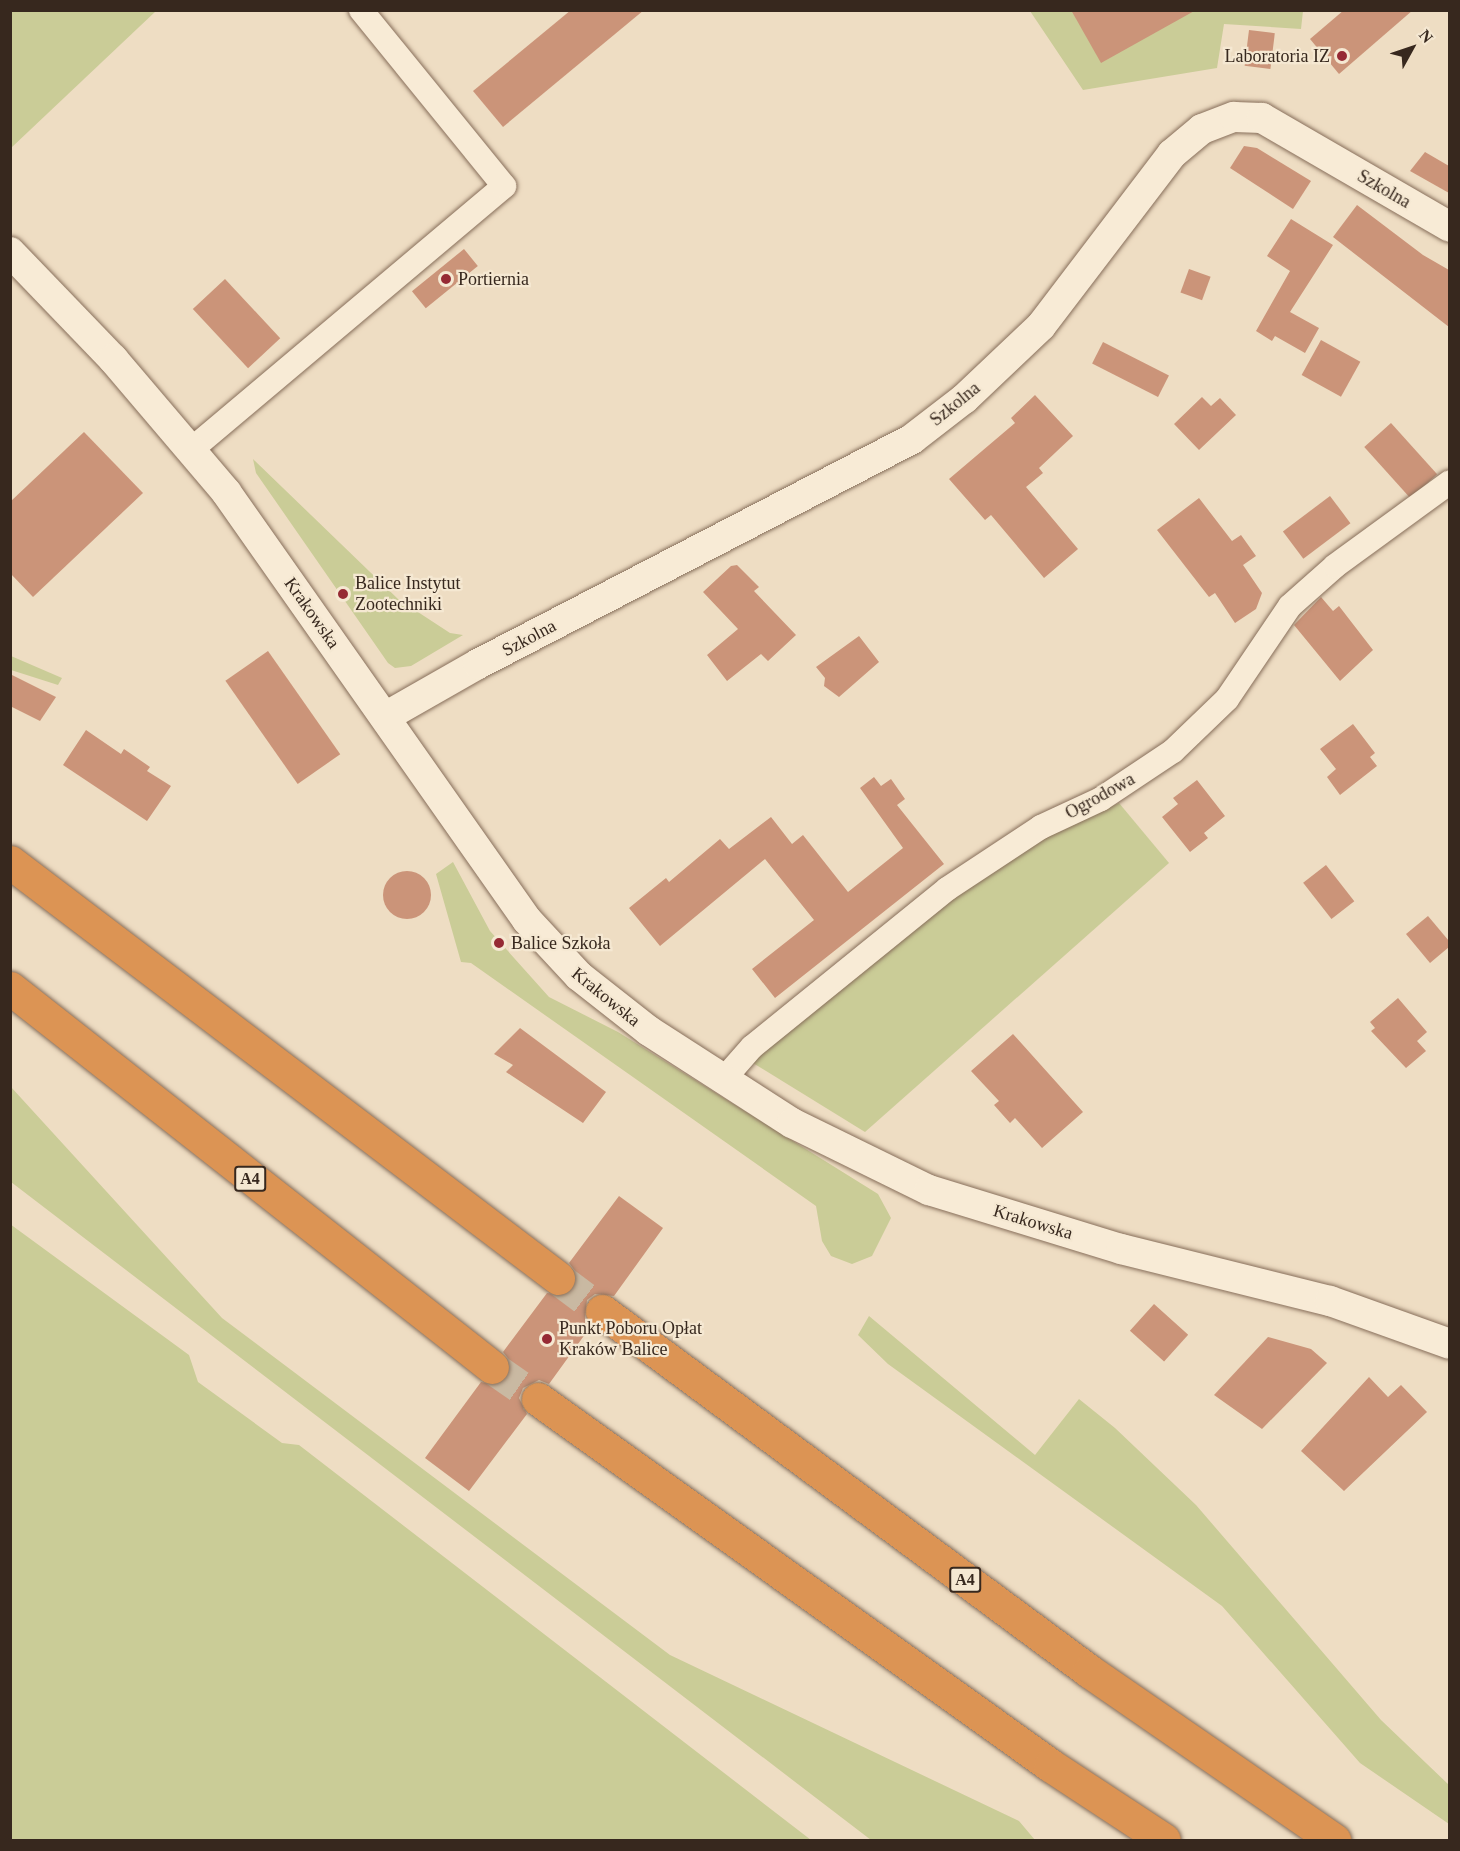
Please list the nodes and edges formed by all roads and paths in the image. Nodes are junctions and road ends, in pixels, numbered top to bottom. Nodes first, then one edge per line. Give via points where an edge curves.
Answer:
1 (362, 10) edge
2 (1449, 227) edge
3 (10, 252) edge
4 (192, 449) junction
5 (1449, 483) edge
6 (385, 717) junction
7 (10, 862) edge
8 (10, 988) edge
9 (723, 1080) junction
10 (558, 1278) tunnel mouth
11 (602, 1311) tunnel mouth
12 (1449, 1344) edge
13 (492, 1367) tunnel mouth
14 (538, 1399) tunnel mouth
15 (1164, 1840) edge
16 (1334, 1840) edge

1 - 4 street via 504,186
2 - 6 street, Szkolna via 1262,118 1233,117 1202,129 1172,154 1041,326 964,399 912,439 478,664
3 - 4 street, Krakowska via 82,325
4 - 6 street, Krakowska
5 - 9 street, Ogrodowa via 1335,566 1290,606 1227,699 1173,751 1101,799 1041,827 947,889 752,1047
6 - 9 street, Krakowska via 496,880 556,954 649,1031
7 - 10 highway
8 - 13 highway, A4
9 - 12 street, Krakowska via 832,1145 929,1190 1121,1249 1330,1301
11 - 16 highway, A4 via 1070,1657
14 - 15 highway via 1050,1765

